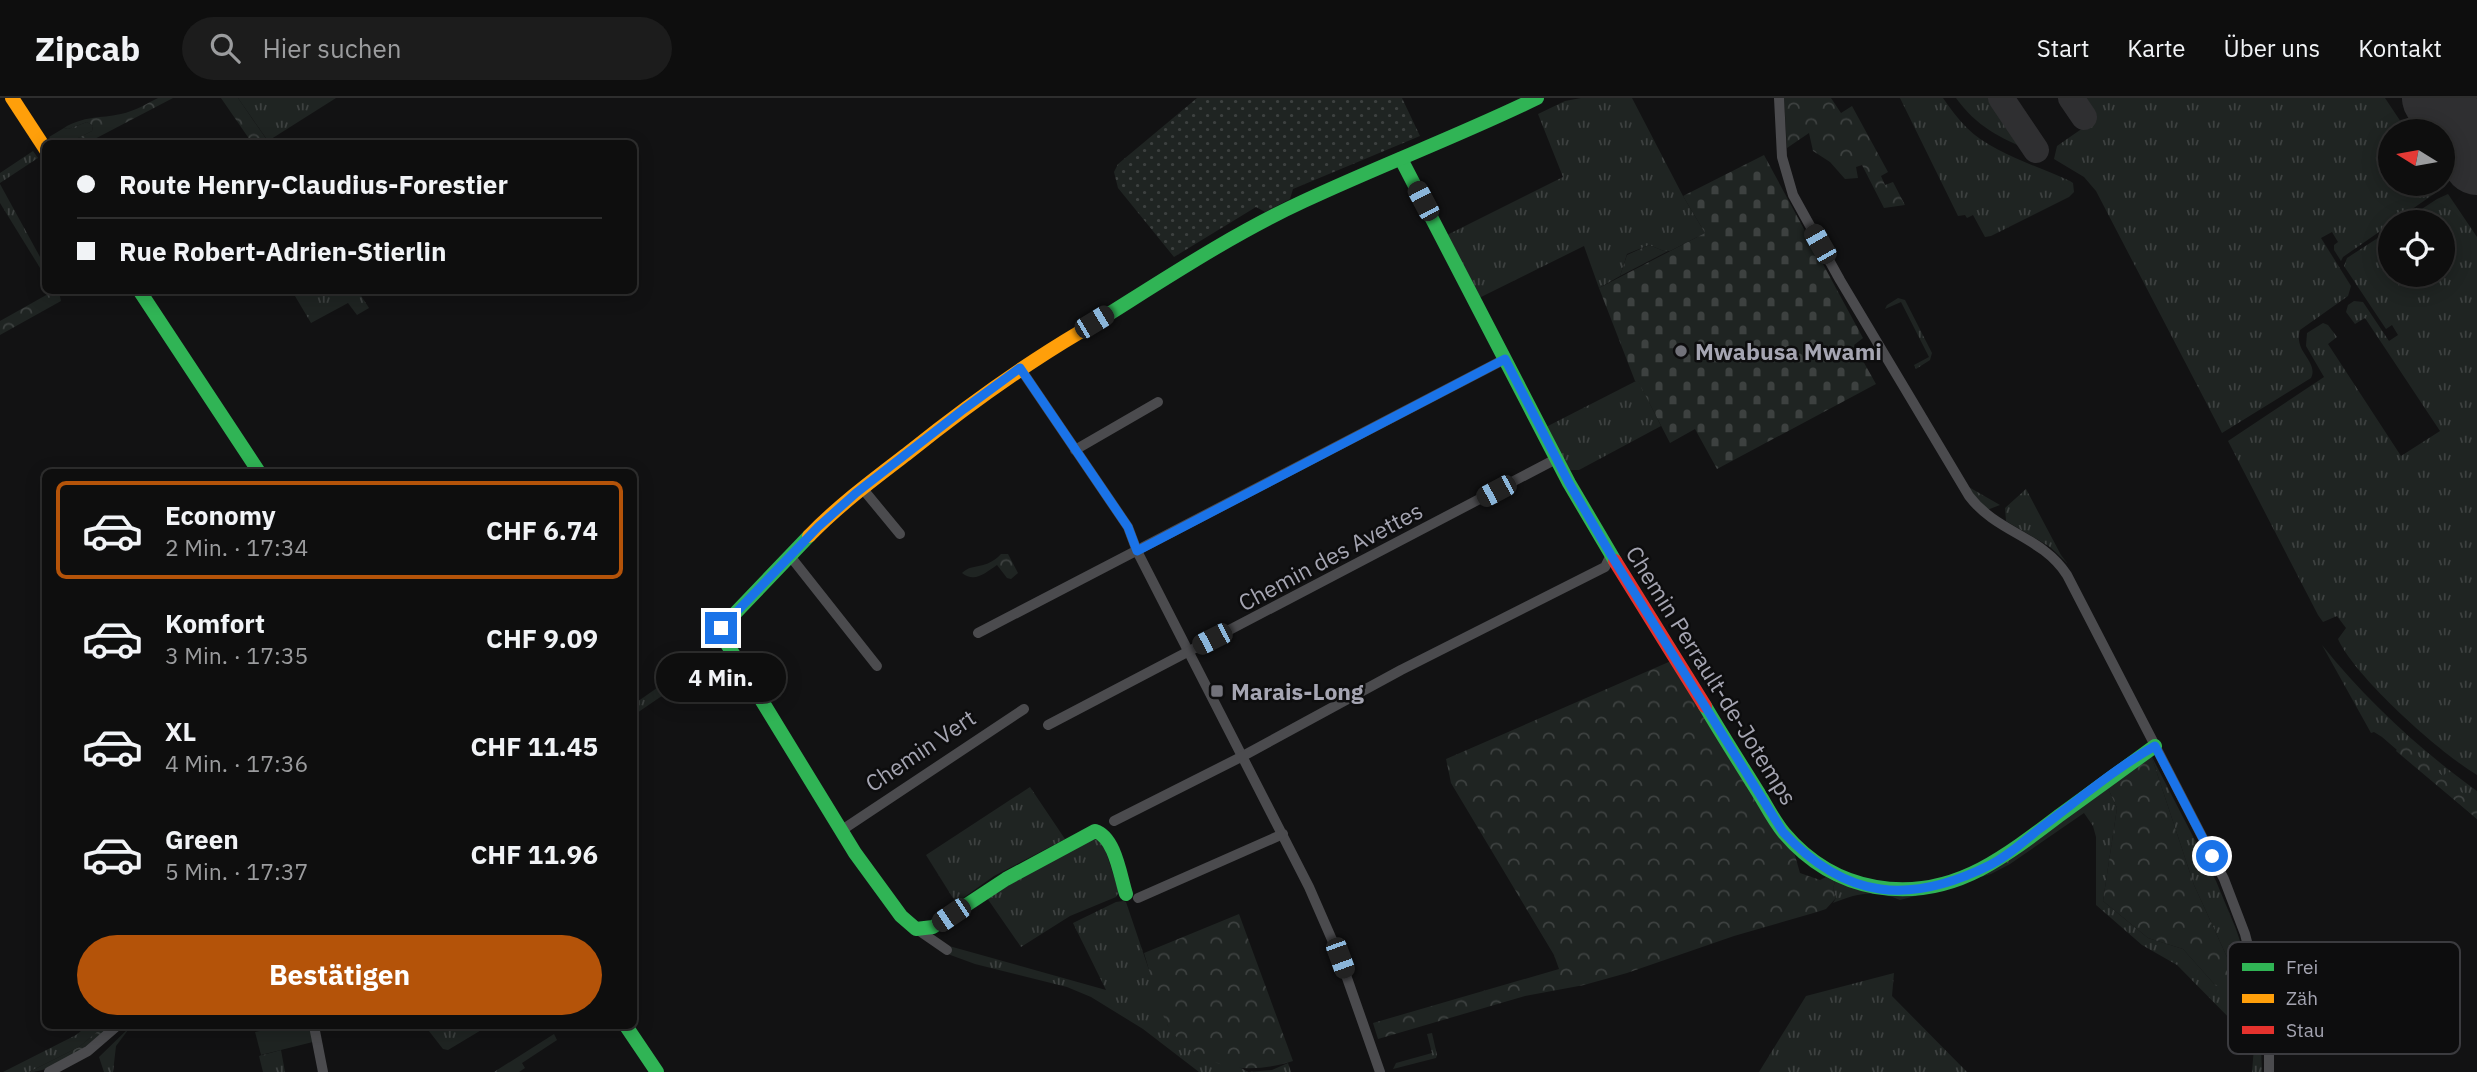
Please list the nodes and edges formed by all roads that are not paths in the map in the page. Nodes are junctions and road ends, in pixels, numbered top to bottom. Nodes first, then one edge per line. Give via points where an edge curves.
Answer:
1 (12, 98) edge
2 (1537, 98) edge
3 (1779, 98) edge
4 (42, 144) edge
5 (1401, 159) junction
6 (142, 294) edge
7 (1505, 359) junction
8 (1020, 368) junction
9 (1158, 401) dead end
10 (1075, 450) junction
11 (1556, 459) junction
12 (257, 469) edge
13 (862, 488) junction
14 (900, 534) dead end
15 (1137, 551) junction
16 (1611, 555) junction
17 (790, 556) junction
18 (978, 633) dead end
19 (1188, 652) junction
20 (877, 666) dead end
21 (1024, 709) dead end
22 (1048, 725) dead end
23 (2155, 746) junction
24 (1243, 756) junction
25 (1114, 821) dead end
26 (842, 830) junction
27 (1283, 834) junction
28 (1132, 896) joint
29 (918, 930) junction
30 (2247, 942) edge
31 (947, 950) dead end
32 (114, 1029) edge
33 (315, 1029) edge
34 (628, 1029) edge
35 (2269, 1054) edge
36 (49, 1072) edge
37 (323, 1072) edge
38 (657, 1072) edge
39 (1380, 1072) edge
40 (2269, 1072) edge

1 - 4 street
2 - 5 street
3 - 23 street via 1786,176 1840,279 1977,507 1997,524 2044,549 2075,587
5 - 7 street, Chemin Perrault-de-Jotemps
5 - 8 street via 1256,225
6 - 12 street
7 - 11 street, Chemin Perrault-de-Jotemps
7 - 15 street
8 - 10 street
8 - 13 street
9 - 10 street
10 - 15 street via 1128,527
11 - 16 street, Chemin Perrault-de-Jotemps
11 - 19 street, Chemin des Avettes
13 - 14 street
13 - 17 street
15 - 18 street
15 - 19 street
16 - 23 street, Chemin Perrault-de-Jotemps via 1783,832 1818,865 1853,882 1895,891 1919,890 1992,864
16 - 24 street via 1605,567
17 - 20 street
17 - 26 street via 720,634
19 - 22 street, Chemin des Avettes
19 - 24 street
21 - 26 street, Chemin Vert
23 - 30 street via 2224,879
24 - 25 street
24 - 27 street
26 - 29 street via 901,916
27 - 28 street
27 - 39 street via 1327,926
28 - 29 street via 1109,840 1095,831 1006,878 933,927
29 - 31 street
32 - 36 street via 88,1051
33 - 37 street
34 - 38 street
35 - 40 street

